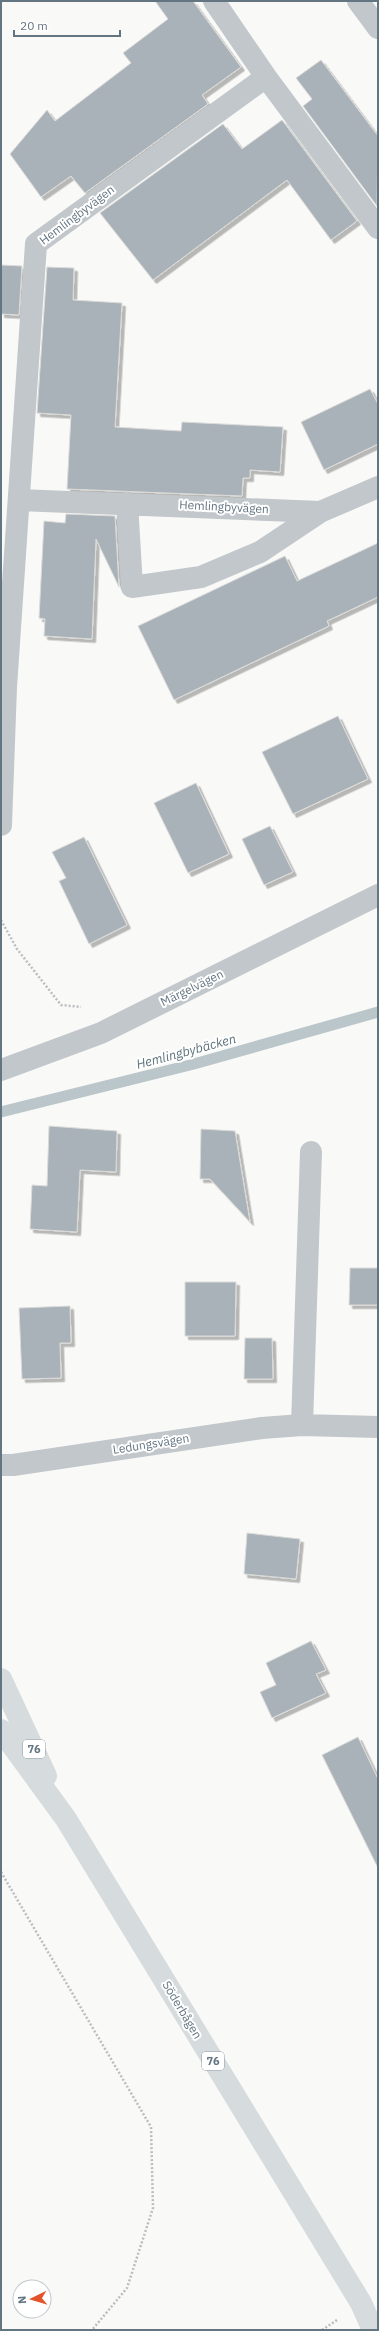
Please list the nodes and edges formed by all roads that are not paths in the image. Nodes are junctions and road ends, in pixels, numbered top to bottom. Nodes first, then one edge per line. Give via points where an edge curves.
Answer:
1 (214, 1) edge
2 (358, 1) edge
3 (378, 28) edge
4 (266, 77) junction
5 (378, 228) edge
6 (378, 487) edge
7 (19, 500) junction
8 (127, 503) junction
9 (320, 512) junction
10 (1, 825) edge
11 (378, 895) edge
12 (1, 1070) edge
13 (311, 1152) dead end
14 (302, 1425) junction
15 (378, 1427) edge
16 (1, 1465) edge
17 (1, 1679) edge
18 (1, 1730) edge
19 (66, 1819) junction
20 (361, 2303) junction
21 (378, 2323) edge
22 (373, 2330) edge

1 - 4 street
2 - 3 street
4 - 5 street
4 - 7 street, Hemlingbyvägen via 36,244
6 - 9 street, Hemlingbyvägen
7 - 8 street, Hemlingbyvägen
7 - 10 street, Hemlingbyvägen via 6,686
8 - 9 street, Hemlingbyvägen
8 - 9 street, Hemlingbyvägen via 132,587 202,577 260,552
11 - 12 street, Märgelvägen via 101,1033
13 - 14 street
14 - 15 street, Ledungsvägen
14 - 16 street, Ledungsvägen via 230,1432
17 - 19 main road, Söderbågen / 76
18 - 19 main road, Söderbågen / 76
19 - 20 main road, Söderbågen / 76
20 - 21 main road, Söderbågen / 76
20 - 22 main road, Söderbågen / 76

